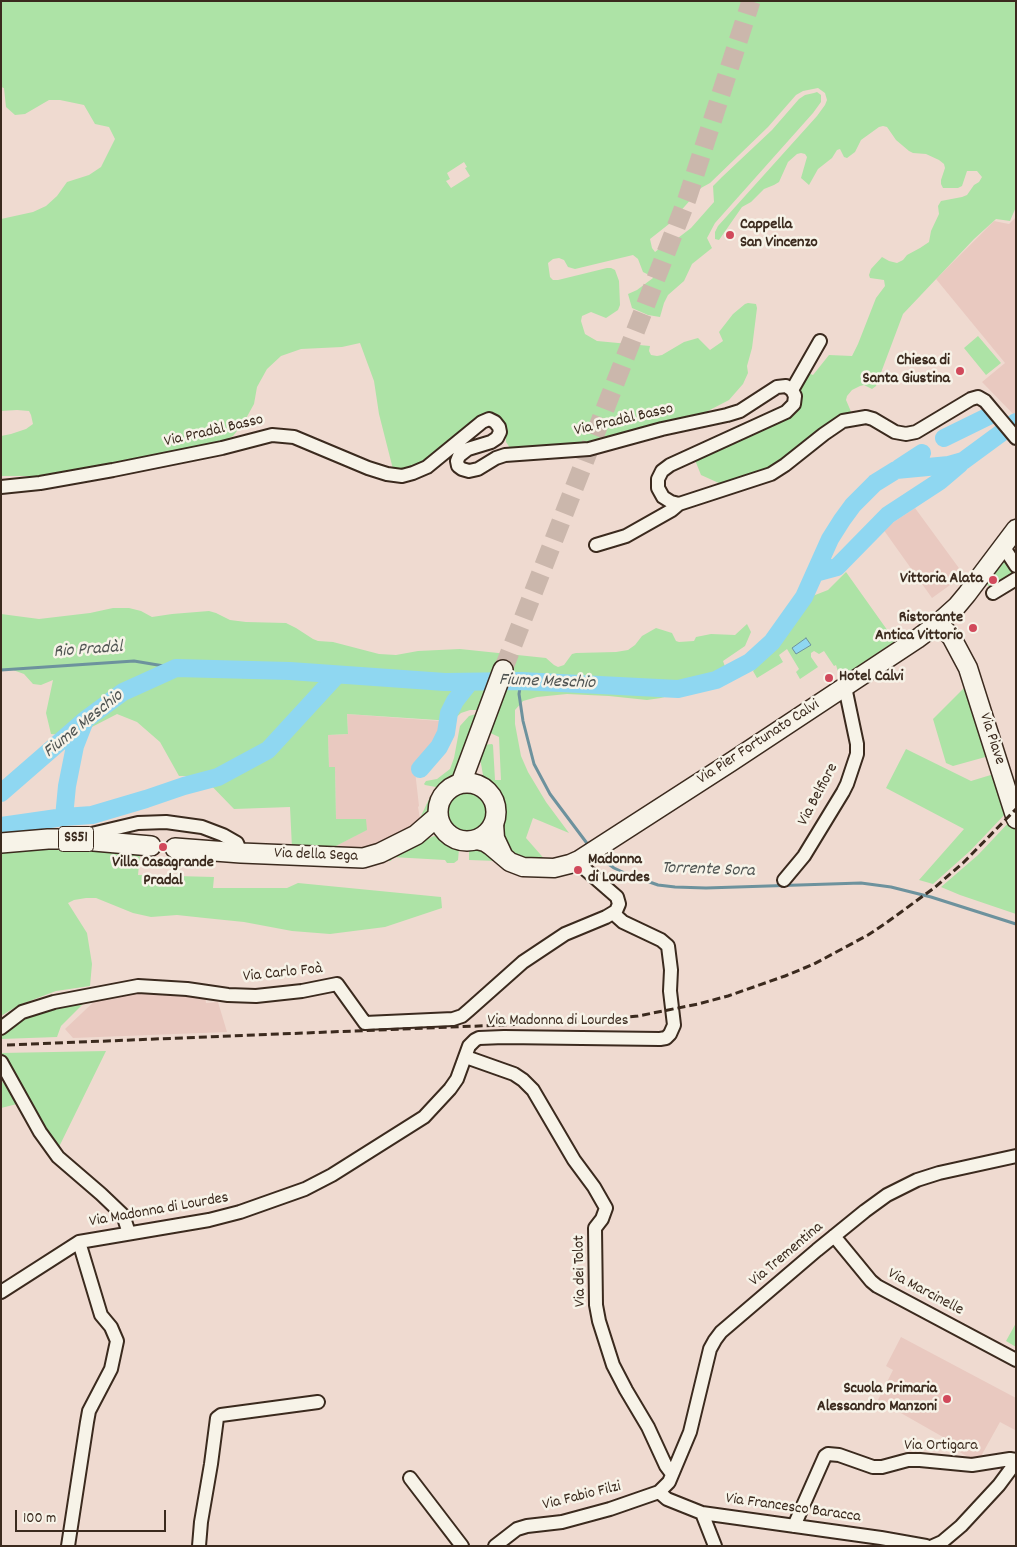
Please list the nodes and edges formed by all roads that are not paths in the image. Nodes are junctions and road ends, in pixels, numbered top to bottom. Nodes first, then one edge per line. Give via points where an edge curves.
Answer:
1 (820, 341) dead end
2 (792, 390) junction
3 (1004, 424) edge
4 (1, 487) edge
5 (679, 504) junction
6 (1016, 529) edge
7 (596, 545) dead end
8 (1003, 546) junction
9 (1016, 566) edge
10 (1016, 578) edge
11 (992, 593) dead end
12 (962, 600) junction
13 (937, 624) junction
14 (917, 639) junction
15 (954, 649) junction
16 (501, 674) tunnel mouth
17 (845, 687) junction
18 (470, 784) junction
19 (1016, 819) edge
20 (442, 824) junction
21 (494, 824) junction
22 (71, 839) junction
23 (477, 840) junction
24 (1, 843) edge
25 (151, 846) dead end
26 (175, 848) dead end
27 (241, 852) junction
28 (505, 857) junction
29 (582, 858) junction
30 (784, 880) dead end
31 (613, 914) junction
32 (1, 1028) edge
33 (466, 1058) junction
34 (1, 1062) edge
35 (1016, 1156) edge
36 (130, 1234) junction
37 (834, 1236) junction
38 (79, 1242) junction
39 (1, 1292) edge
40 (1016, 1360) edge
41 (318, 1402) dead end
42 (1016, 1461) edge
43 (672, 1474) junction
44 (410, 1478) dead end
45 (660, 1492) junction
46 (702, 1513) junction
47 (794, 1526) junction
48 (882, 1542) edge
49 (68, 1546) edge
50 (199, 1546) edge
51 (462, 1546) edge
52 (495, 1546) edge
53 (715, 1546) edge
54 (926, 1546) edge
55 (933, 1546) edge

1 - 2 street
2 - 4 street, Via Pradàl Basso via 786,386 777,387 740,411 727,415 589,449 505,455 469,471 458,466 459,456 497,438 500,432 496,422 489,419 482,422 427,467 402,476 368,468 294,437 272,435 122,468
2 - 5 street via 794,404 786,412 670,464 662,471 658,479 662,497
3 - 5 street via 978,397 916,432 906,434 866,417 843,421 771,474
5 - 7 street via 626,536
6 - 8 main road
8 - 9 street
8 - 12 main road
10 - 11 street
12 - 13 main road, Via Pier Fortunato Calvi
12 - 15 main road via 956,615
13 - 14 main road, Via Pier Fortunato Calvi
13 - 15 main road, Via Piave via 940,635
14 - 15 main road via 934,637
14 - 17 main road, Via Pier Fortunato Calvi
15 - 19 main road, Via Piave via 974,688
16 - 18 main road via 476,740
17 - 29 main road, Via Pier Fortunato Calvi
17 - 30 street, Via Belfiore via 857,754 847,784 804,856
18 - 20 main road via 452,786 440,799 438,808
18 - 21 main road via 486,790 492,797 497,815
20 - 23 main road via 452,837 470,842
20 - 27 main road, Via della Sega via 363,858
21 - 23 main road
21 - 28 main road via 495,838
22 - 24 main road, SS51
22 - 25 main road, SS51
22 - 27 street via 138,823 166,822 196,826 224,836 236,843
23 - 28 main road
26 - 27 main road, Via della Sega
28 - 29 main road via 516,865 539,868 563,866
29 - 31 street via 586,870 618,898 619,904
31 - 32 street, Via Carlo Foà via 565,934 523,962 470,1010 453,1019 364,1023 337,984 256,996 138,986 54,1002 22,1012
31 - 33 street, Via Madonna di Lourdes via 668,946 674,1025 666,1038 479,1038 469,1046
33 - 36 street, Via Madonna di Lourdes via 450,1089 424,1117 332,1175 240,1212
33 - 43 street, Via dei Tolot via 514,1074 533,1090 606,1208 595,1228 599,1321 618,1373
34 - 36 street via 40,1132 58,1157 122,1215
35 - 37 street, Via Trementina via 939,1173 901,1187 865,1210
36 - 38 street, Via Madonna di Lourdes
37 - 40 street, Via Marcinelle via 877,1286
37 - 43 street, Via Trementina via 715,1340 690,1432
38 - 39 street, Via Madonna di Lourdes
38 - 49 street via 101,1314 117,1340 111,1370 87,1422
41 - 50 street via 216,1418
42 - 47 street, Via Ortigara via 1010,1459 972,1465 908,1460 873,1467 828,1454
42 - 55 street via 999,1485 961,1526
43 - 45 street
44 - 51 street
45 - 46 street, Via Francesco Baracca via 667,1499
45 - 52 street, Via Fabio Filzi via 562,1522 522,1527
46 - 47 street, Via Francesco Baracca
46 - 53 street
47 - 48 street, Via Francesco Baracca
48 - 54 street, Via Francesco Baracca

